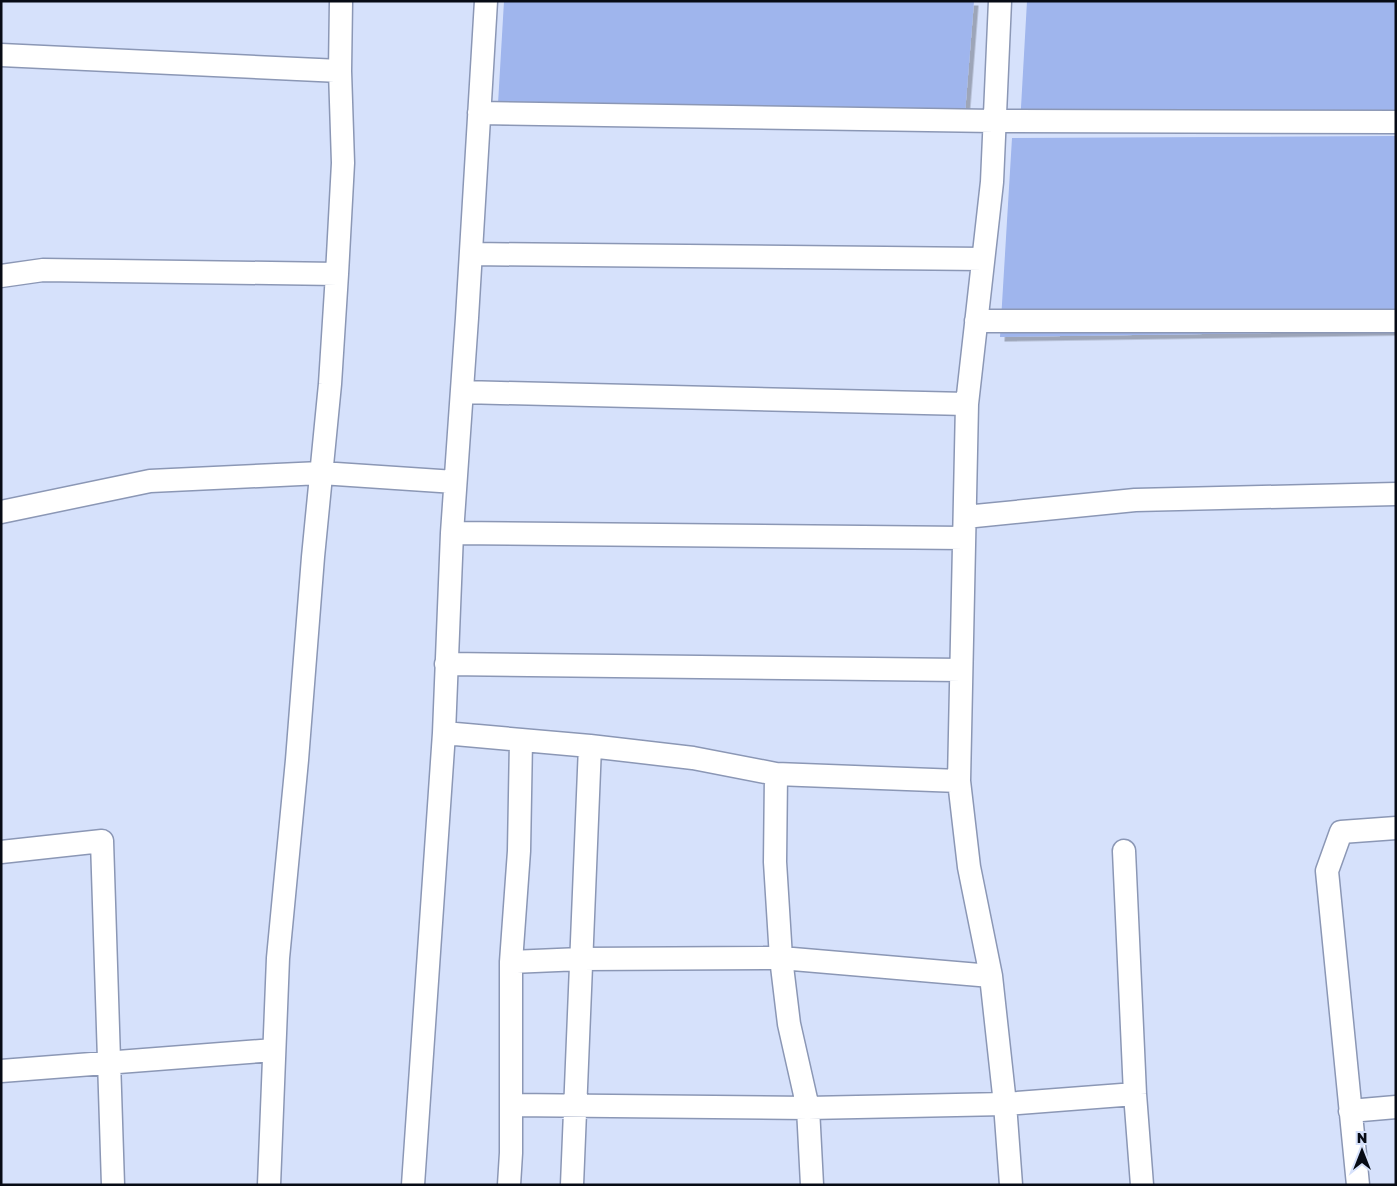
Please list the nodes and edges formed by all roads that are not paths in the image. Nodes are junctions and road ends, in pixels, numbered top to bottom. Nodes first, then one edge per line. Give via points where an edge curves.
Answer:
1 (341, 1) edge
2 (486, 1) edge
3 (1000, 1) edge
4 (1, 55) edge
5 (340, 71) junction
6 (479, 113) junction
7 (994, 121) junction
8 (1396, 122) edge
9 (471, 254) junction
10 (983, 259) junction
11 (337, 274) junction
12 (1, 276) edge
13 (976, 321) junction
14 (1396, 321) edge
15 (462, 392) junction
16 (967, 404) junction
17 (321, 473) junction
18 (455, 482) junction
19 (1396, 494) edge
20 (1, 512) edge
21 (964, 527) junction
22 (452, 533) junction
23 (446, 664) junction
24 (961, 670) junction
25 (444, 733) junction
26 (521, 740) junction
27 (590, 746) junction
28 (776, 774) junction
29 (959, 781) junction
30 (1396, 828) edge
31 (1124, 851) dead end
32 (1, 852) edge
33 (781, 958) junction
34 (581, 959) junction
35 (511, 962) junction
36 (991, 976) junction
37 (274, 1050) junction
38 (109, 1062) junction
39 (1, 1071) edge
40 (1135, 1094) junction
41 (1005, 1104) junction
42 (511, 1105) junction
43 (575, 1105) junction
44 (1396, 1107) edge
45 (808, 1108) junction
46 (1350, 1111) junction
47 (113, 1185) edge
48 (270, 1185) edge
49 (413, 1185) edge
50 (509, 1185) edge
51 (572, 1185) edge
52 (812, 1185) edge
53 (1011, 1185) edge
54 (1142, 1185) edge
55 (1358, 1185) edge

1 - 5 street
2 - 6 street
3 - 7 street
4 - 5 street
5 - 11 street via 344,163
6 - 7 street
6 - 9 street
7 - 8 street
7 - 10 street via 992,182
9 - 10 street
9 - 15 street
10 - 13 street
11 - 12 street via 43,270
11 - 17 street
13 - 14 street
13 - 16 street
15 - 16 street
15 - 18 street
16 - 21 street
17 - 18 street
17 - 20 street via 150,481
17 - 37 street via 278,958
18 - 22 street
19 - 21 street via 1135,500
21 - 22 street
21 - 24 street
22 - 23 street
23 - 24 street
23 - 25 street
24 - 29 street
25 - 26 street
25 - 49 street
26 - 27 street
26 - 35 street via 519,851
27 - 28 street via 693,758
27 - 34 street
28 - 29 street
28 - 33 street via 775,862
29 - 36 street via 969,867
30 - 46 street via 1341,832 1327,871
31 - 40 street
32 - 38 street via 102,841
33 - 34 street
33 - 36 street
33 - 45 street via 789,1024
34 - 35 street
34 - 43 street
35 - 42 street
36 - 41 street
37 - 38 street
37 - 48 street
38 - 39 street
38 - 47 street
40 - 41 street
40 - 54 street
41 - 45 street
41 - 53 street
42 - 43 street
42 - 50 street
43 - 45 street
43 - 51 street
44 - 46 street
45 - 52 street
46 - 55 street

